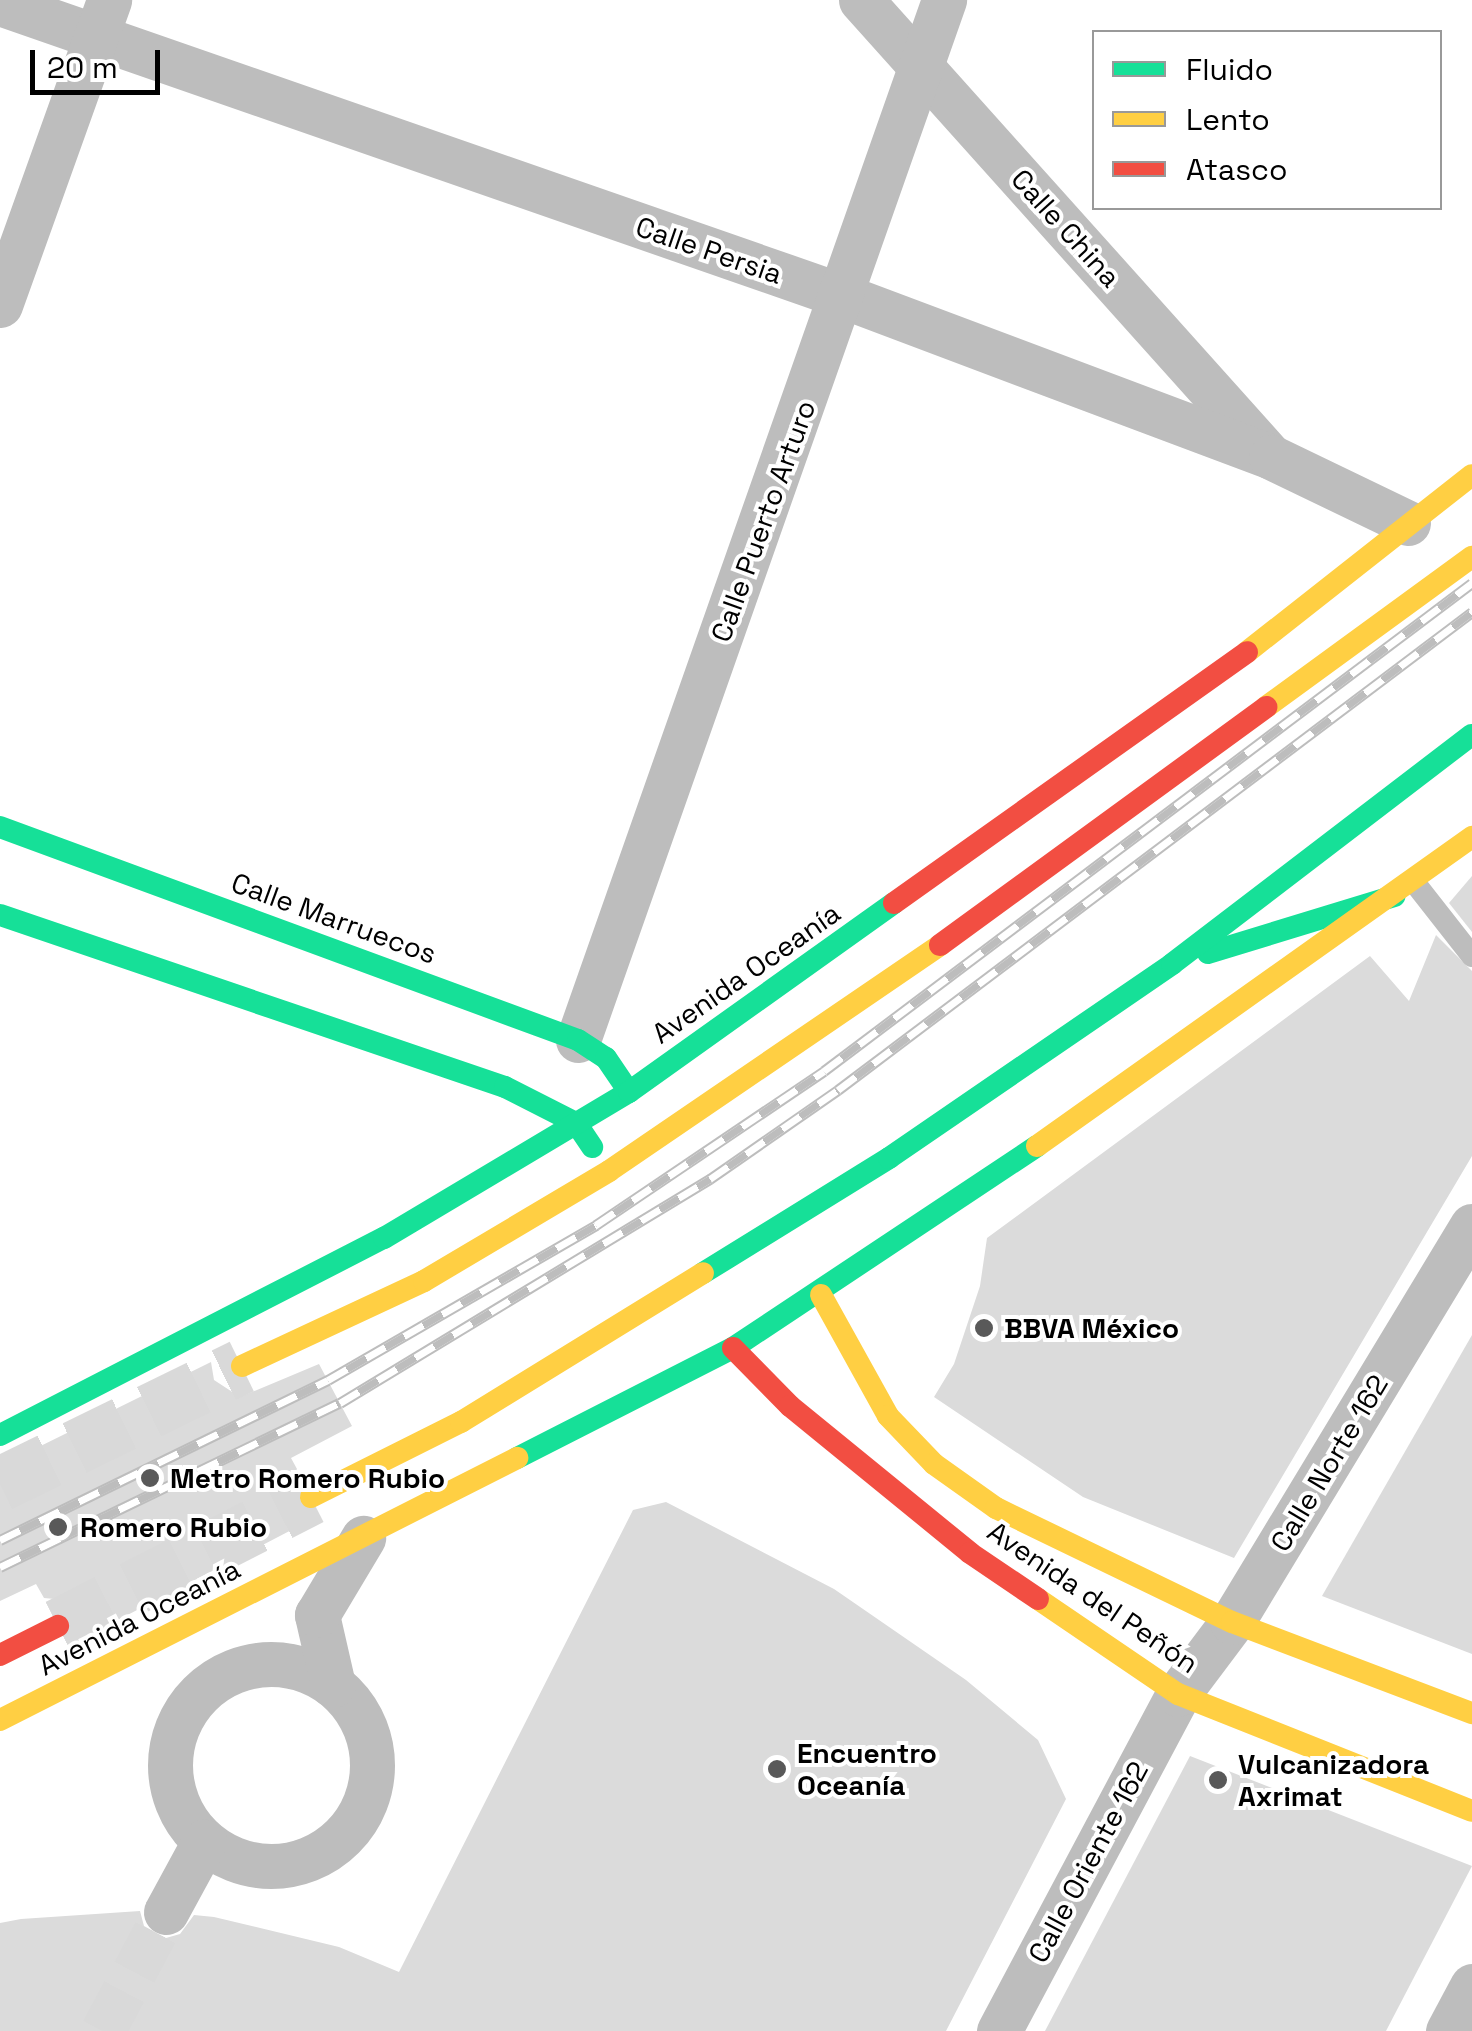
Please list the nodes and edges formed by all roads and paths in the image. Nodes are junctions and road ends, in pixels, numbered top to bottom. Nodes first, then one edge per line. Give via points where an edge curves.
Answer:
1 (861, 0) edge
2 (944, 0) edge
3 (0, 3) edge
4 (103, 19) edge
5 (922, 66) junction
6 (843, 296) junction
7 (0, 306) edge
8 (1271, 458) junction
9 (1472, 475) edge
10 (1427, 526) junction
11 (1472, 535) edge
12 (1472, 556) edge
13 (1283, 627) junction
14 (1348, 650) junction
15 (1472, 735) edge
16 (0, 827) edge
17 (1472, 838) edge
18 (1414, 882) junction
19 (1394, 896) junction
20 (0, 915) edge
21 (1472, 956) edge
22 (1172, 964) junction
23 (578, 1040) junction
24 (629, 1092) junction
25 (576, 1123) junction
26 (608, 1171) junction
27 (1472, 1226) edge
28 (821, 1296) junction
29 (733, 1348) junction
30 (242, 1366) tunnel mouth
31 (0, 1435) edge
32 (311, 1497) tunnel mouth
33 (363, 1538) junction
34 (1232, 1622) junction
35 (58, 1626) tunnel mouth
36 (149, 1647) junction
37 (0, 1654) edge
38 (333, 1685) junction
39 (205, 1688) junction
40 (1178, 1694) junction
41 (1472, 1712) edge
42 (0, 1720) edge
43 (1472, 1810) edge
44 (204, 1842) junction
45 (166, 1912) tunnel mouth
46 (1472, 1986) edge
47 (999, 2031) edge
48 (1448, 2031) edge

1 - 5 street, Calle China
2 - 5 street, Calle Puerto Arturo
3 - 4 street, Calle Persia
4 - 6 street, Calle Persia
4 - 7 street
5 - 6 street, Calle Puerto Arturo
5 - 8 street, Calle China
6 - 8 street, Calle Persia
6 - 23 street, Calle Puerto Arturo
8 - 10 street, Calle Persia
9 - 10 main road, Avenida Oceanía
10 - 13 main road, Avenida Oceanía
10 - 13 main road
11 - 14 main road
12 - 14 main road
13 - 24 main road, Avenida Oceanía
14 - 26 main road via 819,1033
15 - 22 main road
16 - 23 main road, Calle Marruecos
17 - 18 main road, Avenida Oceanía
18 - 19 main road, Avenida Oceanía
18 - 21 lane
19 - 22 main road
19 - 28 main road, Avenida Oceanía
20 - 25 main road via 505,1088
22 - 32 main road via 656,1306 461,1422
23 - 24 main road, Calle Marruecos via 606,1058
24 - 25 main road, Avenida Oceanía
25 - 26 main road
25 - 31 main road, Avenida Oceanía via 269,1301
26 - 30 main road via 424,1281
27 - 34 street, Calle Norte 162
28 - 29 main road, Avenida Oceanía
28 - 34 main road, Avenida del Peñón via 888,1416 934,1464 996,1508 1082,1554
29 - 33 main road, Avenida Oceanía
29 - 40 main road, Avenida del Peñón via 790,1406 970,1553
33 - 36 main road, Avenida Oceanía
33 - 38 street via 317,1615
34 - 40 street, Calle Norte 162
34 - 41 main road, Avenida del Peñón
35 - 37 main road, Avenida Oceanía
36 - 39 street via 193,1671
36 - 42 main road, Avenida Oceanía
38 - 39 street via 304,1669 270,1664 235,1670
38 - 44 street via 369,1737 373,1769 351,1828 312,1856 266,1867 234,1860
39 - 44 street via 182,1714 170,1747 170,1782 182,1815
40 - 43 main road, Avenida del Peñón
40 - 47 street, Calle Oriente 162
44 - 45 street
46 - 48 street

